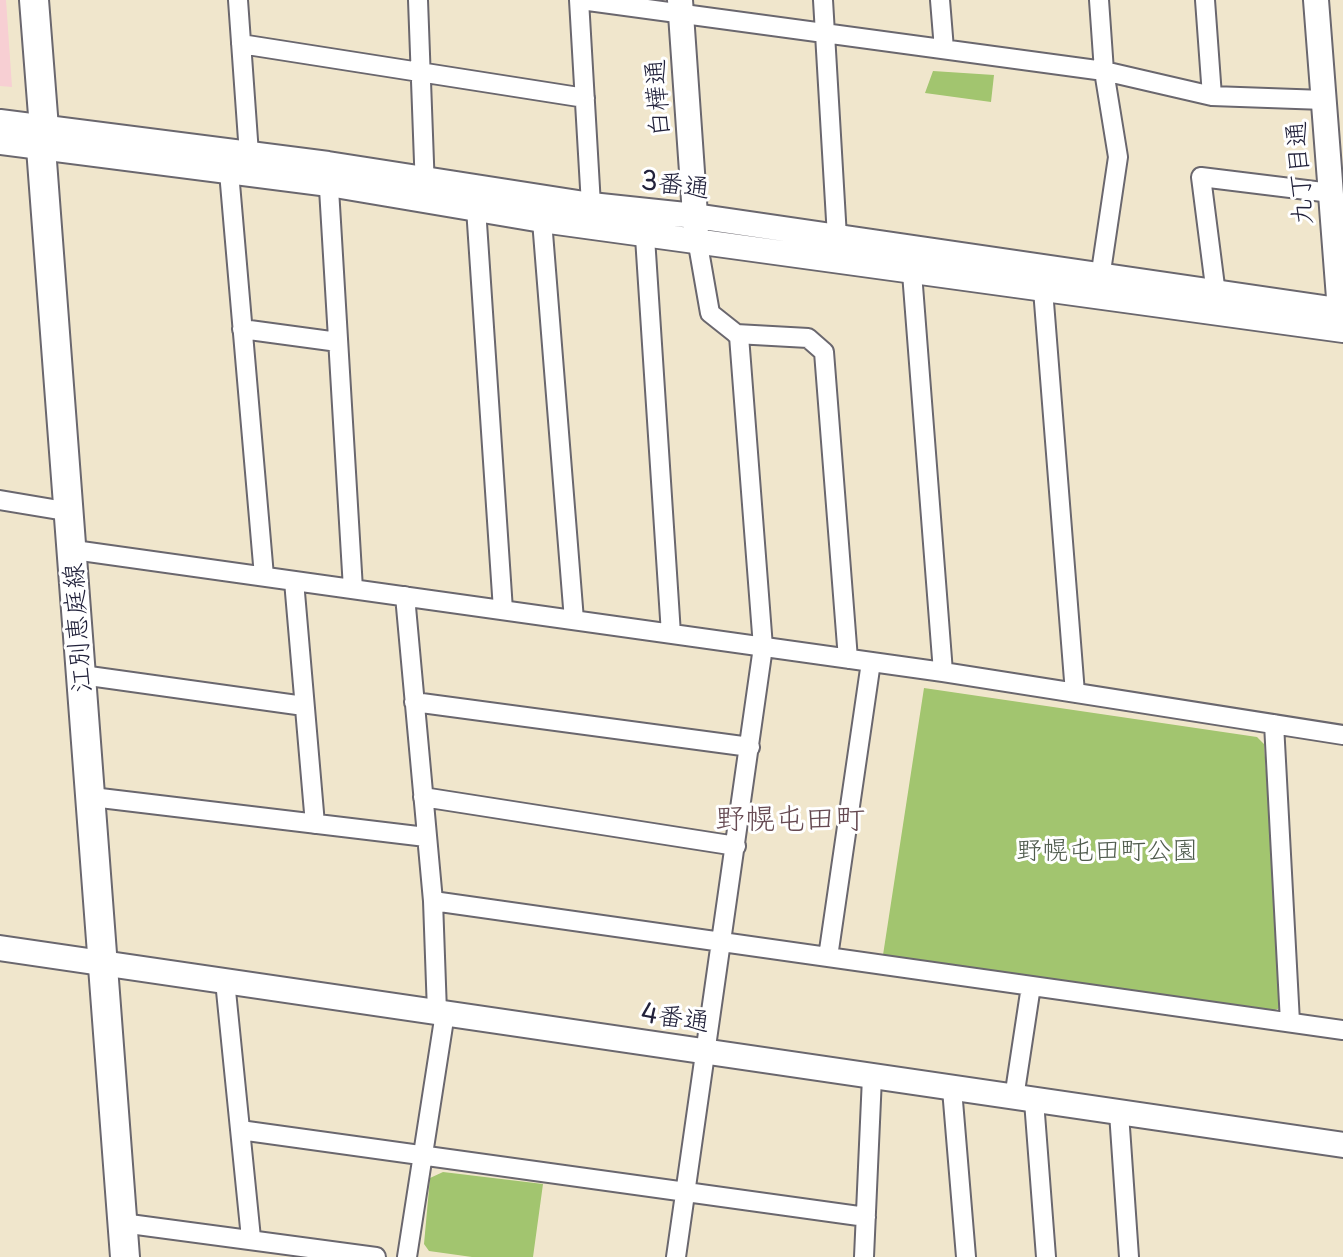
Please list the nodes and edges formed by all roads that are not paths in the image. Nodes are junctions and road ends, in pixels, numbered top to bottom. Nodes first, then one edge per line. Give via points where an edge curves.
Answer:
1 (34, 0) edge
2 (238, 0) edge
3 (418, 0) edge
4 (580, 0) edge
5 (823, 0) edge
6 (940, 0) edge
7 (1099, 0) edge
8 (1205, 0) edge
9 (1316, 0) edge
10 (680, 7) edge
11 (826, 33) junction
12 (241, 44) junction
13 (944, 49) junction
14 (1104, 71) junction
15 (421, 74) junction
16 (1212, 96) junction
17 (585, 98) junction
18 (1324, 100) junction
19 (0, 122) edge
20 (42, 138) junction
21 (0, 142) edge
22 (249, 154) junction
23 (229, 172) junction
24 (328, 174) junction
25 (425, 189) junction
26 (1331, 193) junction
27 (591, 205) junction
28 (476, 208) junction
29 (541, 209) junction
30 (644, 221) junction
31 (696, 228) junction
32 (837, 237) junction
33 (910, 258) junction
34 (1042, 277) junction
35 (1099, 285) junction
36 (1217, 302) junction
37 (1342, 320) edge
38 (242, 329) junction
39 (736, 334) junction
40 (338, 342) junction
41 (1343, 342) edge
42 (0, 500) edge
43 (71, 512) junction
44 (74, 550) junction
45 (264, 576) junction
46 (294, 581) junction
47 (353, 589) junction
48 (405, 596) junction
49 (503, 610) junction
50 (574, 620) junction
51 (671, 634) junction
52 (763, 647) junction
53 (848, 659) junction
54 (871, 662) junction
55 (943, 672) junction
56 (82, 675) junction
57 (1075, 693) junction
58 (414, 702) junction
59 (304, 706) junction
60 (1274, 724) junction
61 (1343, 735) edge
62 (750, 747) junction
63 (92, 797) junction
64 (423, 797) junction
65 (315, 824) junction
66 (426, 837) junction
67 (736, 846) junction
68 (433, 901) junction
69 (723, 942) junction
70 (0, 948) edge
71 (828, 957) junction
72 (103, 963) junction
73 (225, 981) junction
74 (1031, 986) junction
75 (441, 1013) junction
76 (1290, 1022) junction
77 (1343, 1030) edge
78 (707, 1052) junction
79 (872, 1077) junction
80 (952, 1089) junction
81 (1024, 1099) junction
82 (1119, 1113) junction
83 (240, 1130) junction
84 (1343, 1145) edge
85 (423, 1157) junction
86 (685, 1192) junction
87 (866, 1217) junction
88 (122, 1223) junction
89 (251, 1238) junction
90 (125, 1257) edge
91 (376, 1257) edge
92 (407, 1257) edge
93 (676, 1257) edge
94 (864, 1257) edge
95 (966, 1257) edge
96 (1046, 1257) edge
97 (1129, 1257) edge

1 - 20 main road, 江別恵庭線
2 - 12 street
3 - 15 street
4 - 10 street
4 - 17 street
5 - 11 street
6 - 13 street
7 - 14 street
8 - 16 street
9 - 18 street, 九丁目通
10 - 11 street
10 - 31 street, 白樺通
11 - 13 street
11 - 32 street
12 - 15 street
12 - 22 street
13 - 14 street
14 - 16 street
14 - 35 street via 1118,157
15 - 17 street
15 - 25 street
16 - 18 street
17 - 27 street
18 - 26 street, 九丁目通
19 - 20 street, 3番通
20 - 21 street, 3番通
20 - 22 street, 3番通
20 - 23 street, 3番通
20 - 43 main road, 江別恵庭線
22 - 24 street, 3番通
23 - 24 street, 3番通
23 - 38 street
24 - 25 street, 3番通
24 - 40 street
25 - 28 street, 3番通
25 - 29 street, 3番通
26 - 36 street via 1201,177
26 - 37 street, 九丁目通
27 - 29 street, 3番通
27 - 30 street, 3番通
28 - 29 street, 3番通
28 - 49 street
29 - 30 street, 3番通
29 - 50 street
30 - 31 street, 3番通
30 - 51 street
31 - 32 street, 3番通
31 - 33 street, 3番通
31 - 39 street via 710,313
32 - 33 street, 3番通
33 - 34 street, 3番通
33 - 55 street
34 - 35 street, 3番通
34 - 57 street
35 - 36 street, 3番通
36 - 37 street, 3番通
37 - 41 street, 九丁目通
38 - 40 street
38 - 45 street
39 - 52 street
39 - 53 street via 808,338 824,352
40 - 47 street
42 - 43 street
43 - 44 main road, 江別恵庭線
44 - 45 street
44 - 56 main road, 江別恵庭線
45 - 46 street
46 - 47 street
46 - 59 street
47 - 48 street
48 - 49 street
48 - 58 street
49 - 50 street
50 - 51 street
51 - 52 street
52 - 53 street
52 - 62 street
53 - 54 street
54 - 55 street
54 - 71 street
55 - 57 street
56 - 59 street
56 - 63 main road, 江別恵庭線
57 - 60 street
58 - 62 street
58 - 64 street
59 - 65 street
60 - 61 street
60 - 76 street
62 - 67 street
63 - 65 street
63 - 72 main road, 江別恵庭線
64 - 66 street
64 - 67 street
65 - 66 street
66 - 68 street
67 - 69 street
68 - 69 street
68 - 75 street
69 - 71 street
69 - 78 street
70 - 72 street, 4番通
71 - 74 street
72 - 73 street, 4番通
72 - 88 main road, 江別恵庭線
73 - 75 street, 4番通
73 - 83 street
74 - 76 street
74 - 81 street
75 - 78 street, 4番通
75 - 85 street
76 - 77 street
78 - 79 street, 4番通
78 - 86 street
79 - 80 street, 4番通
79 - 87 street
80 - 81 street, 4番通
80 - 95 street
81 - 82 street, 4番通
81 - 96 street
82 - 84 street, 4番通
82 - 97 street
83 - 85 street
83 - 89 street
85 - 86 street
85 - 92 street
86 - 87 street
86 - 93 street
87 - 94 street
88 - 89 street
88 - 90 main road, 江別恵庭線
89 - 91 street

